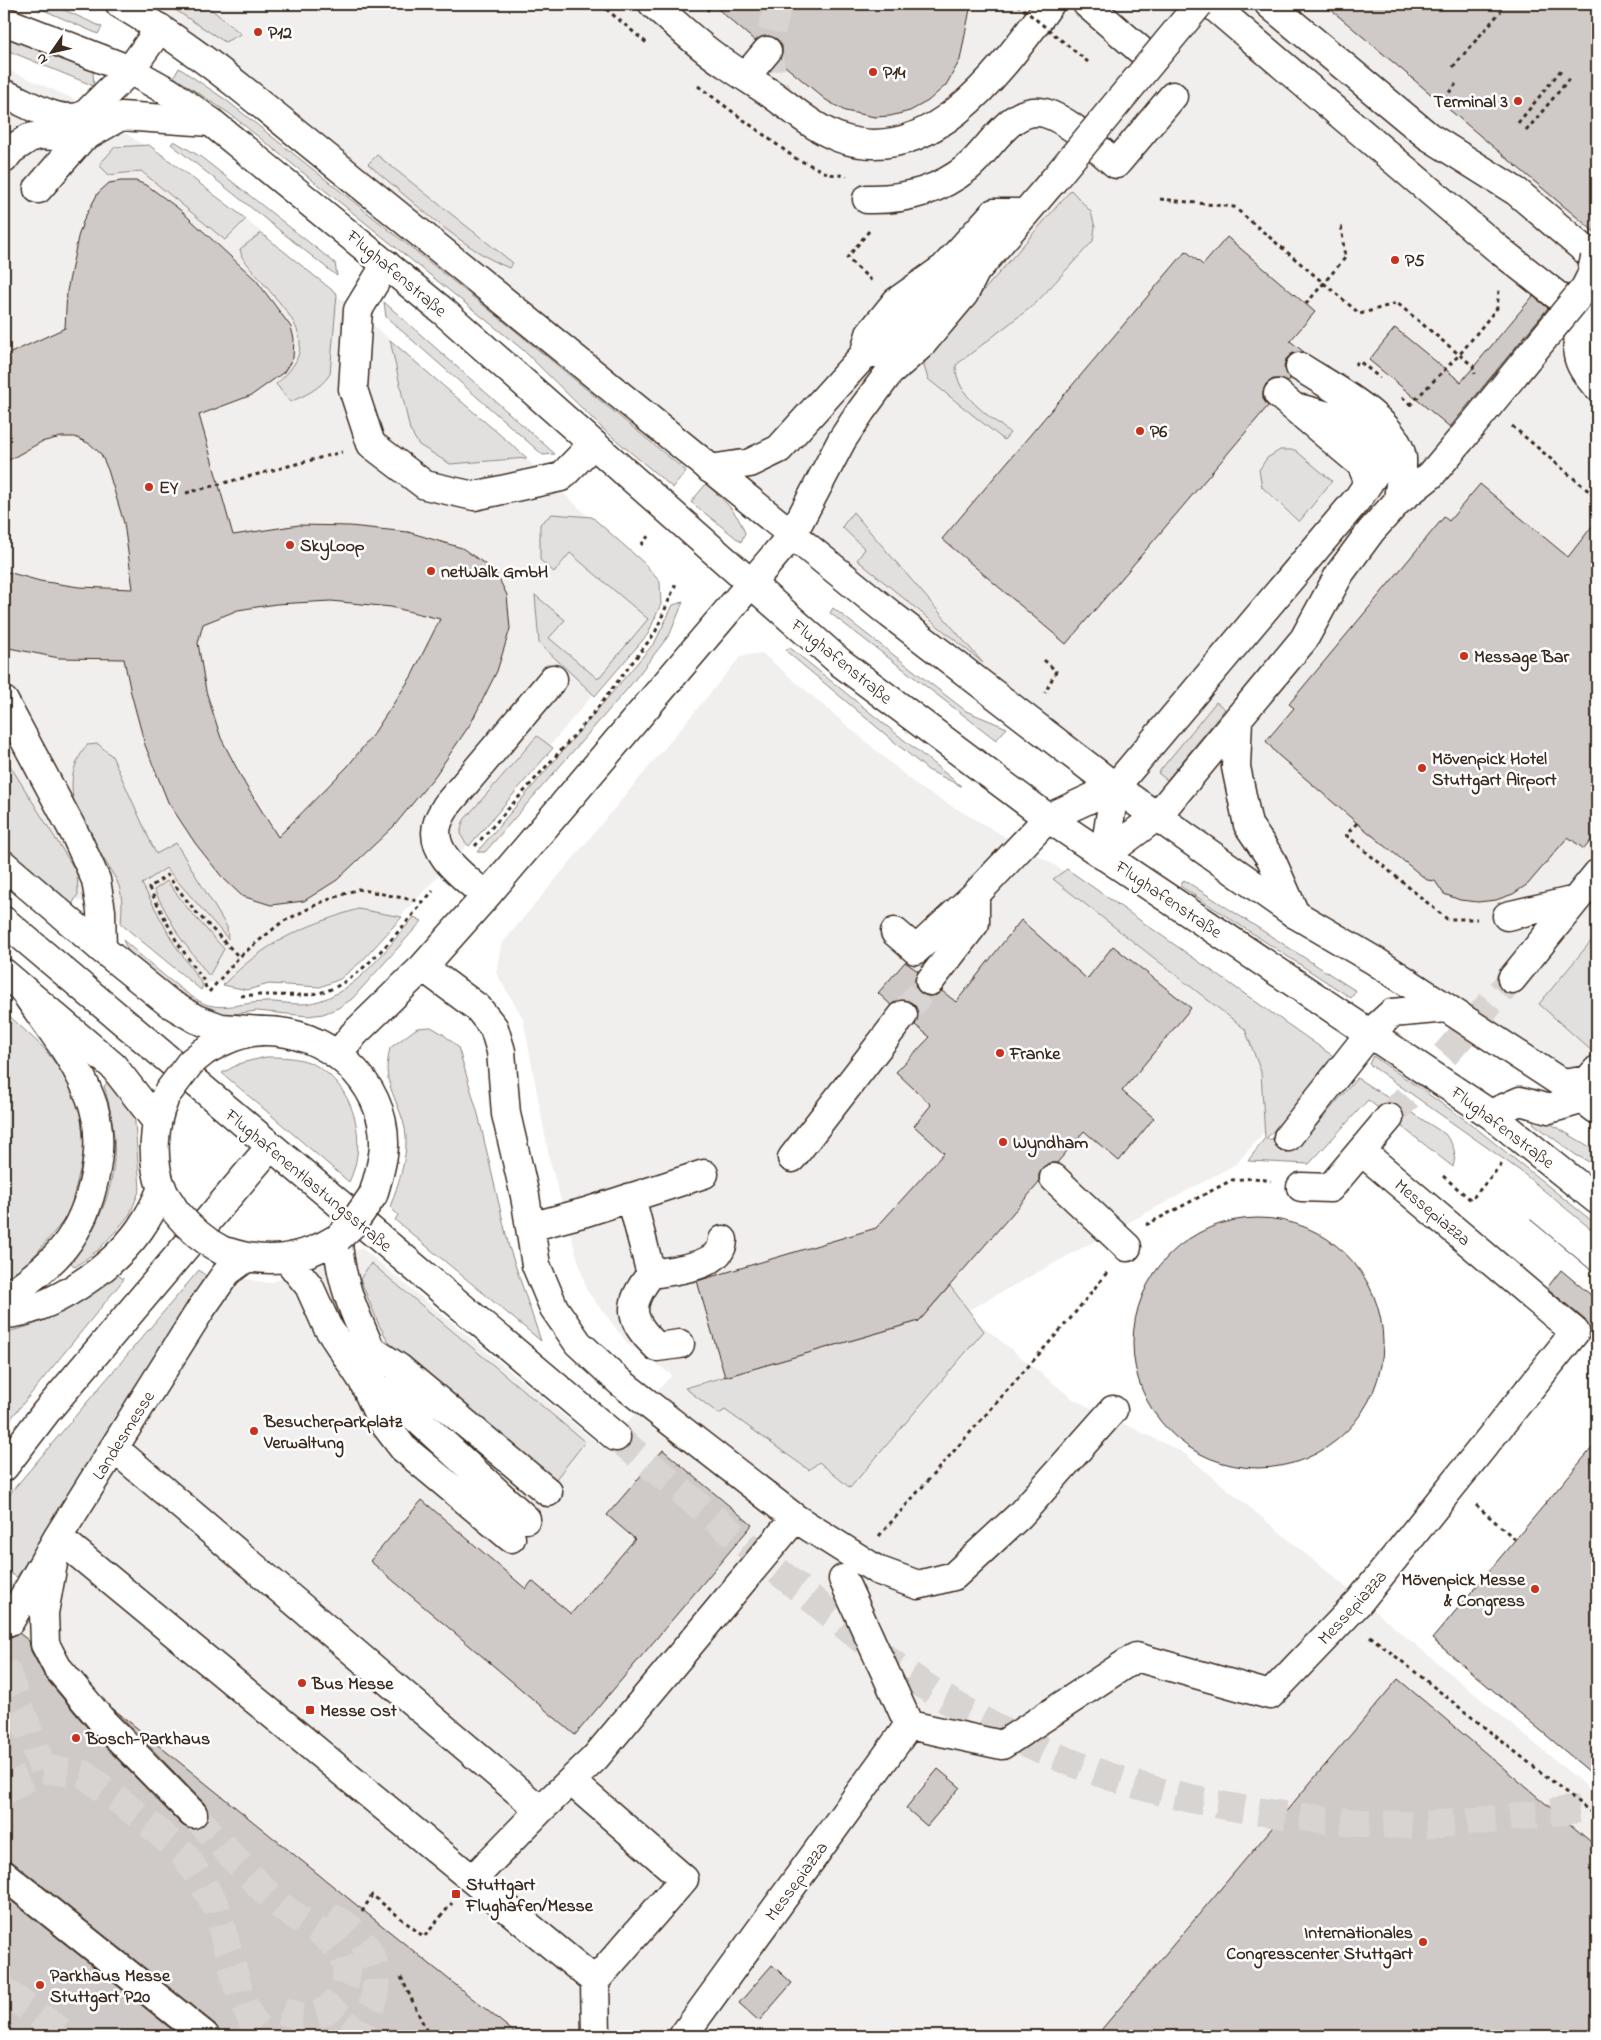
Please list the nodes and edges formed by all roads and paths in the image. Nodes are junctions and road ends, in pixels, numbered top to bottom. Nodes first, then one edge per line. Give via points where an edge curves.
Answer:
1 (120, 4) edge
2 (653, 4) edge
3 (1006, 4) edge
4 (1016, 4) edge
5 (1050, 4) edge
6 (1087, 4) edge
7 (1199, 4) edge
8 (1211, 4) edge
9 (1269, 4) edge
10 (1002, 8) dead end
11 (1501, 10) dead end
12 (4, 21) edge
13 (160, 28) junction
14 (767, 50) dead end
15 (1139, 50) dead end
16 (1088, 62) dead end
17 (1453, 67) dead end
18 (130, 70) junction
19 (1562, 70) dead end
20 (746, 76) junction
21 (1569, 79) dead end
22 (1456, 84) dead end
23 (4, 94) edge
24 (1173, 96) dead end
25 (1435, 110) dead end
26 (211, 122) junction
27 (1518, 123) dead end
28 (1526, 131) dead end
29 (82, 138) junction
30 (4, 159) edge
31 (38, 189) dead end
32 (867, 199) dead end
33 (1160, 199) dead end
34 (1025, 213) junction
35 (1341, 224) dead end
36 (1498, 249) junction
37 (846, 258) dead end
38 (1596, 259) edge
39 (386, 264) junction
40 (1324, 283) junction
41 (880, 289) dead end
42 (1306, 304) dead end
43 (1591, 322) edge
44 (1460, 354) junction
45 (864, 355) junction
46 (890, 360) junction
47 (1359, 361) dead end
48 (1349, 372) dead end
49 (1478, 384) dead end
50 (1597, 386) edge
51 (1411, 404) dead end
52 (1505, 420) dead end
53 (372, 444) junction
54 (593, 444) junction
55 (710, 469) junction
56 (186, 492) dead end
57 (1597, 498) edge
58 (1398, 501) junction
59 (792, 535) junction
60 (677, 581) dead end
61 (751, 585) junction
62 (1044, 660) dead end
63 (554, 679) dead end
64 (4, 701) edge
65 (1026, 719) junction
66 (1238, 719) junction
67 (1115, 787) junction
68 (1157, 816) junction
69 (1048, 818) junction
70 (1357, 824) dead end
71 (1104, 856) junction
72 (4, 865) edge
73 (455, 867) junction
74 (1597, 874) edge
75 (975, 895) junction
76 (486, 896) junction
77 (1576, 900) junction
78 (424, 902) junction
79 (1296, 914) junction
80 (1508, 916) dead end
81 (1464, 920) dead end
82 (4, 921) edge
83 (895, 932) dead end
84 (102, 949) junction
85 (239, 957) junction
86 (423, 967) junction
87 (4, 973) edge
88 (1512, 979) tunnel mouth
89 (930, 981) tunnel mouth
90 (24, 991) junction
91 (207, 995) junction
92 (216, 996) dead end
93 (234, 998) dead end
94 (1447, 1008) junction
95 (904, 1015) tunnel mouth
96 (261, 1031) junction
97 (1370, 1033) junction
98 (338, 1055) junction
99 (1597, 1070) edge
100 (1581, 1098) edge
101 (1490, 1114) junction
102 (1389, 1118) tunnel mouth
103 (157, 1122) junction
104 (1288, 1137) dead end
105 (270, 1148) junction
106 (1361, 1151) junction
107 (792, 1158) dead end
108 (1502, 1164) dead end
109 (704, 1174) dead end
110 (1054, 1178) dead end
111 (1254, 1178) dead end
112 (1446, 1179) dead end
113 (1301, 1187) dead end
114 (162, 1188) junction
115 (631, 1197) junction
116 (1597, 1200) edge
117 (530, 1227) junction
118 (338, 1238) junction
119 (723, 1240) dead end
120 (1127, 1247) junction
121 (235, 1254) junction
122 (288, 1259) junction
123 (651, 1274) junction
124 (4, 1298) edge
125 (4, 1314) edge
126 (680, 1344) dead end
127 (370, 1348) junction
128 (363, 1381) junction
129 (390, 1394) junction
130 (1113, 1410) dead end
131 (616, 1437) tunnel mouth
132 (115, 1449) junction
133 (4, 1467) edge
134 (548, 1492) dead end
135 (1480, 1508) dead end
136 (795, 1518) junction
137 (58, 1537) junction
138 (1515, 1539) dead end
139 (851, 1568) junction
140 (1346, 1617) junction
141 (10, 1621) dead end
142 (909, 1725) junction
143 (571, 1781) junction
144 (540, 1810) junction
145 (193, 1814) tunnel mouth
146 (1597, 1817) edge
147 (4, 1875) edge
148 (473, 1878) junction
149 (362, 1912) dead end
150 (401, 1977) dead end
151 (595, 1981) junction
152 (205, 2036) edge
153 (429, 2036) edge
154 (596, 2036) edge
155 (683, 2036) edge

1 - 13 main road
2 - 20 main road via 725,64
3 - 10 path
4 - 16 path, bridge
5 - 20 main road via 1012,53 960,109 912,137 876,143 838,137 800,117
6 - 15 main road
7 - 34 main road, bridge
8 - 36 main road
9 - 38 main road via 1428,136 1517,192
11 - 17 path
12 - 18 main road, Flughafenstraße
13 - 18 main road
13 - 55 main road via 266,107
14 - 20 main road
18 - 23 main road via 79,118 54,116
18 - 26 main road, Flughafenstraße
19 - 27 path
21 - 28 path
22 - 25 path
24 - 32 main road via 1116,164 1059,119 1028,112 1013,120 968,168 946,181 905,198
26 - 29 main road via 121,116
26 - 39 main road, Flughafenstraße
29 - 30 main road via 29,138
29 - 31 main road
33 - 40 path via 1234,207
34 - 45 main road via 994,213 944,268 896,302 870,334
34 - 46 main road via 975,272 964,294 921,345
35 - 40 path via 1345,258
36 - 43 main road
36 - 44 path via 1486,263 1498,281 1500,296 1497,308
37 - 41 path
38 - 58 main road, bridge via 1586,288 1431,475
39 - 53 main road via 358,310 353,389
39 - 54 main road, Flughafenstraße
40 - 42 path
40 - 44 path via 1360,314 1397,303
43 - 50 main road via 1576,341 1580,366
44 - 49 path via 1473,366
44 - 51 path
45 - 46 main road
45 - 55 main road via 779,450 750,463
46 - 59 main road via 842,440
47 - 48 path
52 - 57 path
53 - 54 main road via 425,485 474,496 561,477
53 - 56 path
54 - 61 main road, Flughafenstraße
55 - 59 main road
58 - 66 main road via 1353,555 1299,645
58 - 67 main road via 1402,459 1389,431 1355,403 1291,387 1361,464 1369,482
59 - 61 main road
59 - 65 main road
60 - 73 path via 655,633 588,720
61 - 69 main road, Flughafenstraße via 841,663
61 - 76 main road
62 - 65 path via 1056,671 1041,701
63 - 73 main road via 447,805 437,823 436,838 442,854
64 - 84 main road via 96,880
65 - 67 main road
66 - 68 main road
66 - 79 main road via 1236,766 1248,825 1271,858
67 - 68 main road
67 - 69 main road
67 - 71 main road
68 - 71 main road
68 - 79 main road
69 - 71 main road, Flughafenstraße
69 - 75 main road
70 - 81 path via 1346,835 1447,919
71 - 97 main road, Flughafenstraße
72 - 84 main road
73 - 76 main road
73 - 78 path
74 - 77 main road
75 - 83 main road via 916,950
75 - 89 main road via 975,923
76 - 86 main road
77 - 80 main road
77 - 88 main road
78 - 85 path via 358,889 282,922
78 - 93 path via 358,974 337,987 318,993
79 - 94 main road
82 - 105 main road, Flughafenentlastungsstraße
84 - 96 main road via 169,1004 196,1019 221,1028
85 - 91 path
85 - 91 path via 196,912 167,875 149,888 177,942 204,981
86 - 98 main road via 381,1006
86 - 117 main road via 478,1008 494,1028 501,1051 506,1114
87 - 90 main road
90 - 103 main road via 113,1066
90 - 124 main road via 77,1068 91,1098 98,1130 98,1158 91,1197 80,1227 41,1272
91 - 92 path
94 - 97 main road via 1392,1013
94 - 100 main road
95 - 107 main road
96 - 98 main road via 315,1040
96 - 103 main road, bridge via 222,1041 190,1063 166,1095
97 - 101 main road, Flughafenstraße
97 - 104 main road
98 - 118 main road, bridge via 371,1094 384,1144 381,1170 373,1195 352,1225
99 - 100 main road via 1588,1080
100 - 101 main road via 1550,1109 1520,1102
101 - 116 main road, Flughafenstraße
102 - 106 main road
103 - 114 main road via 155,1149
105 - 131 main road, Flughafenentlastungsstraße
105 - 133 main road via 46,1412
106 - 113 main road via 1330,1188
106 - 140 main road, Messepiazza via 1575,1332
108 - 112 path via 1471,1200
109 - 115 main road
110 - 120 main road
111 - 120 path via 1232,1180 1148,1223
114 - 121 main road, bridge via 190,1228 206,1241
114 - 125 main road via 140,1230 117,1256 54,1299 21,1313
115 - 117 main road
115 - 123 main road
117 - 136 main road via 536,1264 543,1282 554,1308 578,1343 620,1382
118 - 122 main road via 323,1248
118 - 127 main road via 338,1262 356,1318
119 - 123 main road via 717,1255 708,1260 689,1268
120 - 139 path via 1070,1318
121 - 122 main road via 267,1260
121 - 132 main road, Landesmesse via 227,1272
122 - 128 main road via 309,1286 327,1326
123 - 126 main road via 638,1292 634,1306 638,1329 657,1347
127 - 129 main road
127 - 134 main road via 399,1368
128 - 129 main road
128 - 129 main road via 380,1418 403,1448 518,1528
130 - 139 main road via 1020,1515 954,1576 918,1585 877,1570
132 - 137 main road, Landesmesse
132 - 144 main road
135 - 138 path
136 - 139 main road
136 - 143 main road via 595,1758
137 - 141 main road, Landesmesse
137 - 145 main road via 44,1613 45,1644 57,1667 103,1722
137 - 148 main road
139 - 142 main road
140 - 142 main road, Messepiazza via 1270,1695 1136,1657 1002,1746
140 - 146 path
142 - 155 main road, Messepiazza
143 - 144 main road
143 - 151 main road via 684,1878
144 - 148 main road
147 - 152 main road
148 - 149 path via 424,1937 372,1895
148 - 151 main road
150 - 153 path
151 - 154 main road

